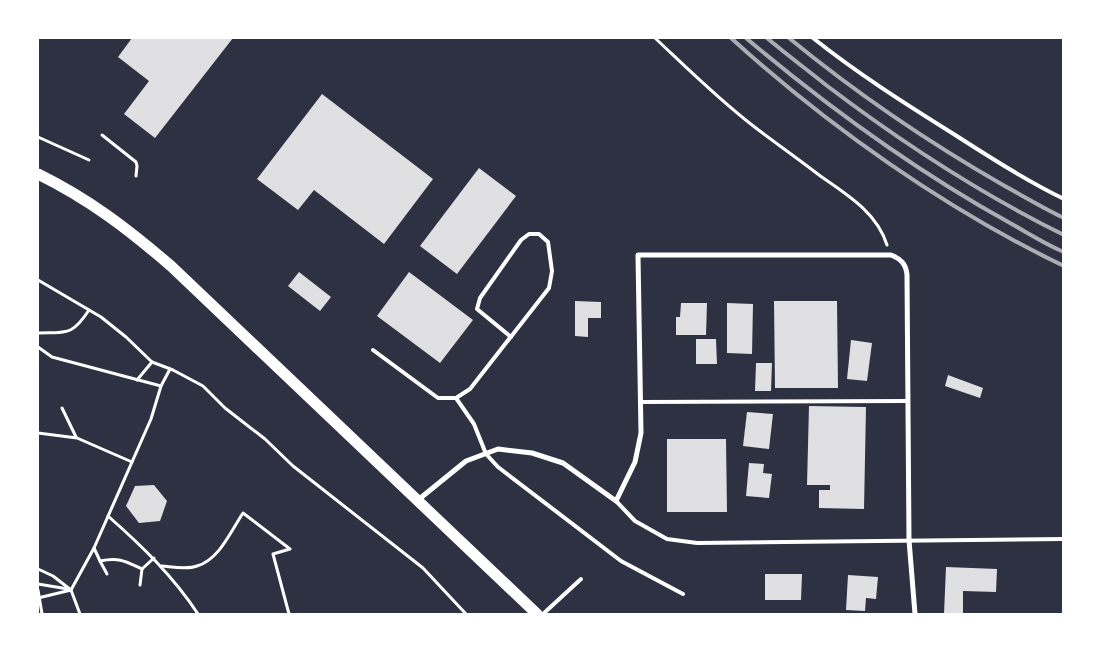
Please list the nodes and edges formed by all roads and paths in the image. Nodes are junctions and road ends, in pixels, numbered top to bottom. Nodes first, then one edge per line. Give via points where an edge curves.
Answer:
1 (655, 38) edge
2 (814, 38) edge
3 (102, 135) dead end
4 (38, 137) edge
5 (88, 160) dead end
6 (38, 174) edge
7 (136, 176) dead end
8 (1064, 199) edge
9 (891, 255) junction
10 (38, 280) edge
11 (89, 310) junction
12 (38, 333) edge
13 (510, 337) junction
14 (38, 347) edge
15 (372, 350) dead end
16 (152, 362) junction
17 (170, 369) junction
18 (137, 380) junction
19 (161, 386) junction
20 (456, 398) junction
21 (908, 401) junction
22 (641, 402) junction
23 (62, 408) dead end
24 (38, 433) edge
25 (77, 438) junction
26 (486, 454) junction
27 (132, 462) junction
28 (418, 500) junction
29 (616, 501) junction
30 (108, 516) junction
31 (1064, 539) edge
32 (909, 540) junction
33 (94, 548) junction
34 (154, 558) junction
35 (100, 562) junction
36 (162, 566) junction
37 (38, 569) edge
38 (142, 569) junction
39 (106, 574) dead end
40 (581, 579) dead end
41 (38, 584) edge
42 (140, 585) dead end
43 (38, 590) edge
44 (71, 590) junction
45 (683, 594) dead end
46 (38, 598) edge
47 (42, 614) edge
48 (80, 614) edge
49 (198, 614) edge
50 (289, 614) edge
51 (466, 614) edge
52 (537, 614) edge
53 (543, 614) edge
54 (915, 614) edge

1 - 9 path via 711,92 870,214 883,232
2 - 8 lane via 898,99
3 - 7 path via 136,162
4 - 5 path
6 - 28 main road via 112,217 157,254
9 - 21 street via 907,268
9 - 22 street via 638,255
10 - 11 path
11 - 12 path via 79,325 67,332
11 - 16 path via 126,337
13 - 13 lane via 549,288 552,271 548,242 539,234 530,234 521,240 480,298 478,309
13 - 20 lane via 470,389
14 - 18 path via 52,358
15 - 20 lane via 438,398
16 - 17 path
16 - 18 path
17 - 19 path
17 - 51 path via 202,386 265,438 293,466 423,568
18 - 19 path
19 - 27 path
20 - 26 lane via 474,424
21 - 22 lane
21 - 32 street
22 - 29 street via 641,433 635,462
23 - 25 path
24 - 25 path
25 - 27 path
26 - 28 street via 466,461
26 - 29 street via 498,450 532,453 563,463
26 - 45 lane via 498,467 621,561
27 - 30 path
28 - 52 main road
29 - 32 lane via 635,521 667,539 697,544
30 - 33 path
30 - 34 path
31 - 32 lane
32 - 54 street
33 - 35 path
33 - 44 path
34 - 36 path
34 - 38 path
35 - 38 path via 125,560
35 - 39 path
36 - 49 path
36 - 50 path via 196,567 205,563 215,555 243,513 290,549 272,554
37 - 44 path
38 - 42 path
40 - 53 lane
41 - 44 path
43 - 46 path
44 - 46 path
44 - 48 path
46 - 47 path

